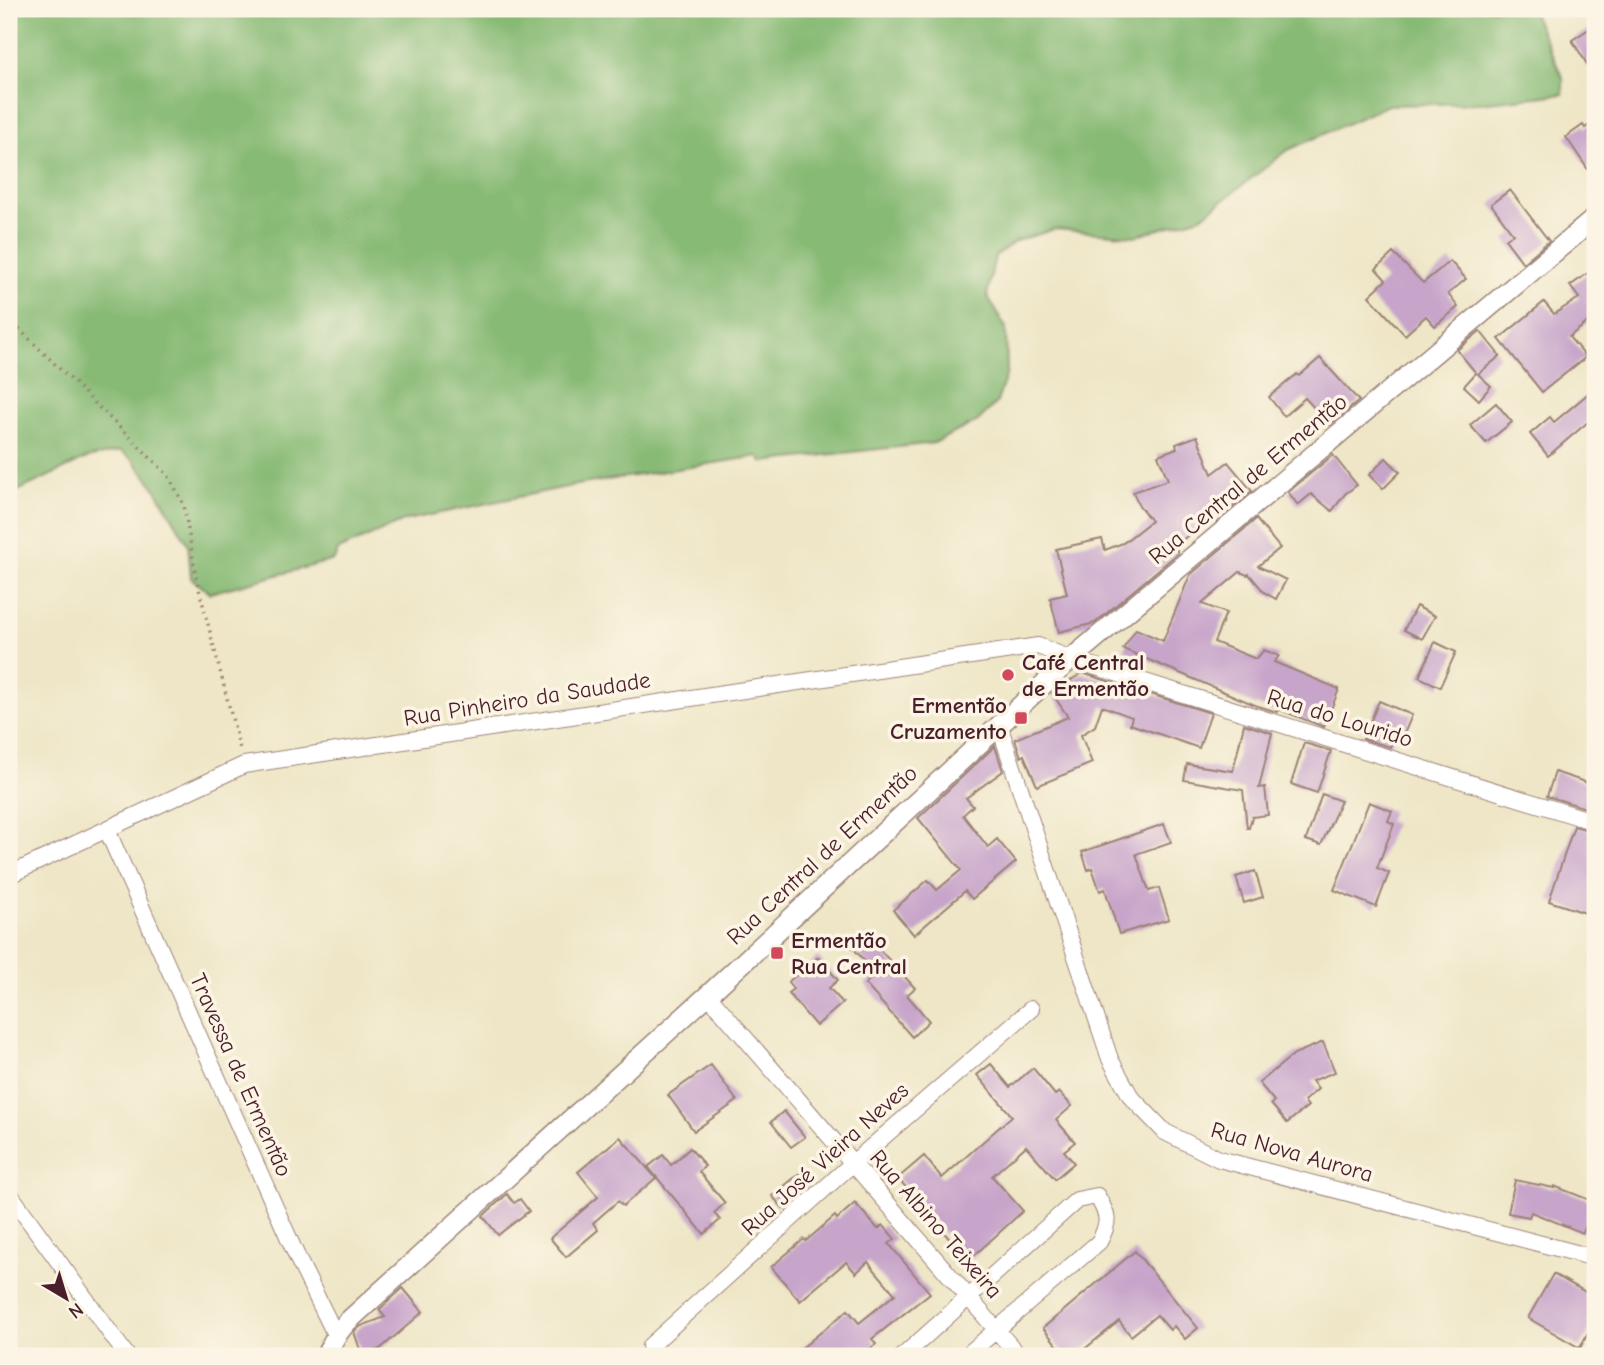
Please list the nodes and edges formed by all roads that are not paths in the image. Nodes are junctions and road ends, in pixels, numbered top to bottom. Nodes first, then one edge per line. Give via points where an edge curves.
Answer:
1 (1595, 218) edge
2 (1071, 659) junction
3 (999, 725) junction
4 (1595, 821) edge
5 (107, 830) junction
6 (9, 875) edge
7 (708, 995) junction
8 (1031, 1009) dead end
9 (853, 1163) junction
10 (9, 1193) edge
11 (1595, 1258) edge
12 (968, 1297) junction
13 (996, 1329) junction
14 (336, 1336) junction
15 (650, 1346) dead end
16 (127, 1356) edge
17 (325, 1356) edge
18 (903, 1356) edge
19 (966, 1356) edge
20 (1019, 1356) edge

1 - 2 street, Rua Central de Ermentão
2 - 3 street, Rua Central de Ermentão
2 - 4 street, Rua do Lourido
2 - 5 street, Rua Pinheiro da Saudade via 1038,646 244,765
3 - 7 street, Rua Central de Ermentão
3 - 11 street, Rua Nova Aurora via 1110,1059 1130,1097 1165,1132 1219,1159
5 - 6 street, Rua Pinheiro da Saudade
5 - 14 street, Travessa de Ermentão
7 - 9 street, Rua Albino Teixeira
7 - 14 street, Rua Central de Ermentão
8 - 9 street, Rua José Vieira Neves
9 - 12 street, Rua Albino Teixeira
9 - 15 street, Rua José Vieira Neves
10 - 16 street
12 - 13 street, Rua Albino Teixeira
12 - 13 street via 1077,1200 1097,1196 1107,1213 1099,1242
12 - 18 street
13 - 19 street
13 - 20 street, Rua Albino Teixeira
14 - 17 street, Rua Central de Ermentão

